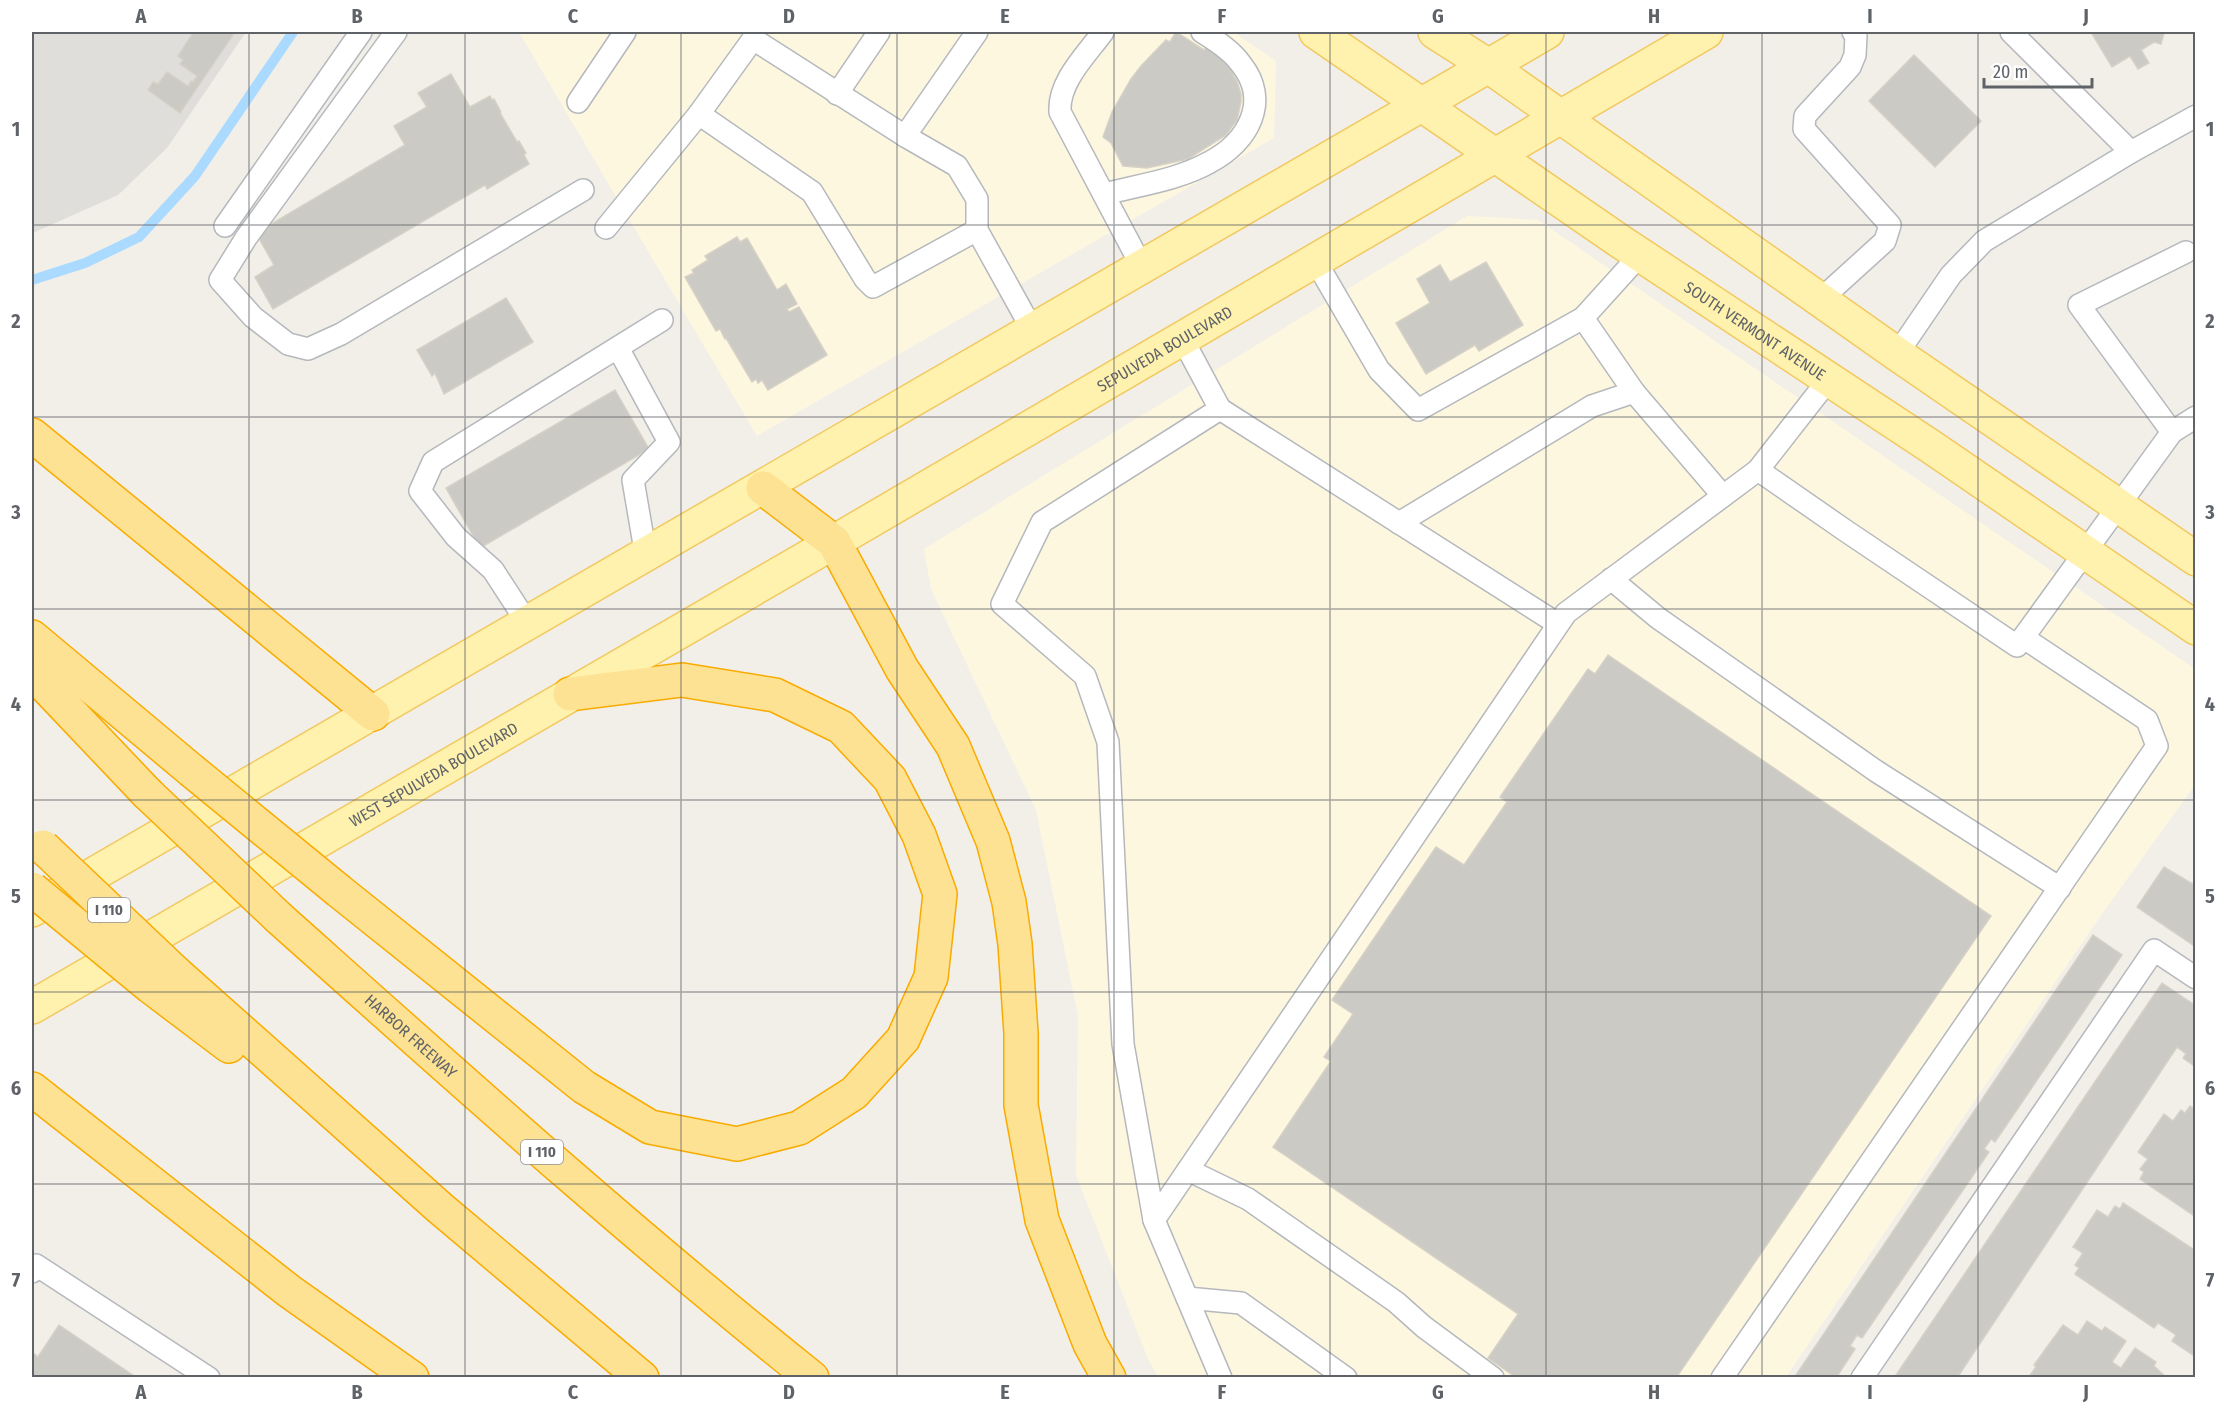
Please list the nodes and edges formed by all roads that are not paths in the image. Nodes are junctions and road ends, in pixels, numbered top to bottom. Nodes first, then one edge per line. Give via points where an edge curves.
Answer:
1 (361, 32) edge
2 (396, 32) edge
3 (625, 32) edge
4 (879, 32) edge
5 (978, 32) edge
6 (1103, 32) edge
7 (1202, 32) edge
8 (1316, 32) edge
9 (1435, 32) edge
10 (1547, 32) edge
11 (1706, 32) edge
12 (1853, 32) edge
13 (2011, 32) edge
14 (1487, 65) junction
15 (837, 94) junction
16 (578, 102) dead end
17 (1422, 103) junction
18 (699, 114) junction
19 (2196, 116) edge
20 (1559, 117) junction
21 (905, 136) junction
22 (2132, 152) junction
23 (1494, 154) junction
24 (584, 190) dead end
25 (1104, 194) junction
26 (225, 226) dead end
27 (606, 228) dead end
28 (977, 230) junction
29 (2192, 254) edge
30 (1640, 255) junction
31 (1315, 260) junction
32 (1142, 267) junction
33 (1820, 300) junction
34 (1583, 318) junction
35 (662, 320) dead end
36 (1033, 331) junction
37 (1182, 338) junction
38 (618, 348) junction
39 (1897, 354) junction
40 (1829, 379) junction
41 (1634, 392) junction
42 (1220, 409) junction
43 (2196, 417) edge
44 (2172, 432) junction
45 (32, 435) edge
46 (1758, 470) junction
47 (763, 488) junction
48 (1723, 496) junction
49 (2119, 506) junction
50 (1399, 523) junction
51 (834, 542) junction
52 (2085, 554) junction
53 (646, 556) junction
54 (2196, 559) edge
55 (1611, 579) junction
56 (528, 624) junction
57 (1558, 624) junction
58 (2196, 628) edge
59 (32, 637) edge
60 (2024, 638) junction
61 (32, 672) edge
62 (570, 694) junction
63 (373, 714) junction
64 (37, 841) edge
65 (2060, 888) junction
66 (32, 890) edge
67 (32, 910) edge
68 (2196, 978) edge
69 (163, 980) junction
70 (32, 1007) edge
71 (32, 1089) edge
72 (1188, 1170) junction
73 (1154, 1220) junction
74 (32, 1272) edge
75 (1187, 1298) junction
76 (209, 1377) edge
77 (412, 1377) edge
78 (642, 1377) edge
79 (812, 1377) edge
80 (1109, 1377) edge
81 (1221, 1377) edge
82 (1346, 1377) edge
83 (1493, 1377) edge
84 (1722, 1377) edge
85 (1862, 1377) edge

1 - 26 lane
2 - 24 lane via 246,238 220,280 253,317 288,344 308,349
3 - 16 lane
4 - 15 lane
5 - 21 lane
6 - 25 lane via 1059,99 1064,123
7 - 25 lane via 1242,64 1253,84 1253,118 1245,132 1211,162
8 - 17 main road, SOUTH VERMONT AVENUE
9 - 14 main road
10 - 14 main road
11 - 20 main road
12 - 33 lane via 1855,55 1850,67 1805,116 1804,129 1890,225 1885,241
13 - 22 lane
14 - 17 main road
14 - 20 main road
15 - 18 lane via 753,39
15 - 21 lane
17 - 23 main road, SOUTH VERMONT AVENUE
17 - 32 main road
18 - 27 lane
18 - 28 lane via 812,192 873,287
19 - 22 lane
20 - 23 main road
20 - 33 main road
21 - 28 lane via 957,166 977,199
22 - 39 lane via 1984,241 1951,275
23 - 30 main road, SOUTH VERMONT AVENUE
23 - 31 main road, SEPULVEDA BOULEVARD
25 - 32 lane
28 - 36 lane
29 - 44 lane via 2079,305
30 - 34 lane
30 - 40 main road, SOUTH VERMONT AVENUE
31 - 34 lane via 1379,370 1418,410
31 - 37 main road, SEPULVEDA BOULEVARD
32 - 36 main road
33 - 39 main road
34 - 41 lane
35 - 38 lane
36 - 47 main road
37 - 42 lane
37 - 51 main road, SEPULVEDA BOULEVARD
38 - 53 lane via 669,442 633,480
38 - 56 lane via 433,462 420,491 456,537 493,570
39 - 49 main road
40 - 46 lane
40 - 52 main road, SOUTH VERMONT AVENUE
41 - 48 lane
41 - 50 lane via 1592,406
42 - 50 lane
42 - 73 lane via 1042,522 1002,604 1084,676 1108,742 1123,1044
43 - 44 lane
44 - 49 lane
45 - 63 highway
46 - 48 lane
46 - 60 lane via 2017,646
47 - 51 highway
47 - 53 main road
48 - 55 lane
49 - 52 lane
49 - 54 main road
50 - 57 lane
51 - 62 main road, WEST SEPULVEDA BOULEVARD
51 - 80 highway via 903,669 953,746 993,841 1015,944 1022,1105 1042,1220 1090,1344
52 - 58 main road, SOUTH VERMONT AVENUE
52 - 60 lane
53 - 56 main road
55 - 57 lane via 1566,613
55 - 65 lane via 1658,618 1876,771
56 - 63 main road
57 - 72 lane
59 - 62 highway, bridge via 584,1087 650,1127 737,1144 799,1128 854,1093 903,1039 931,978 940,894 919,836 890,779 841,727 775,695 682,680
60 - 65 lane via 2147,720 2157,746
61 - 79 highway, HARBOR FREEWAY / I 110, bridge via 147,793 279,918 714,1300
62 - 70 main road, WEST SEPULVEDA BOULEVARD
63 - 67 main road
64 - 69 highway, I 110, bridge
65 - 84 lane
66 - 69 highway, bridge
68 - 85 lane via 2154,950
69 - 78 highway, I 110
71 - 77 highway via 289,1291
72 - 73 lane
72 - 83 lane via 1248,1199 1396,1302
73 - 75 lane
74 - 76 lane via 36,1265
75 - 81 lane
75 - 82 lane via 1241,1302

